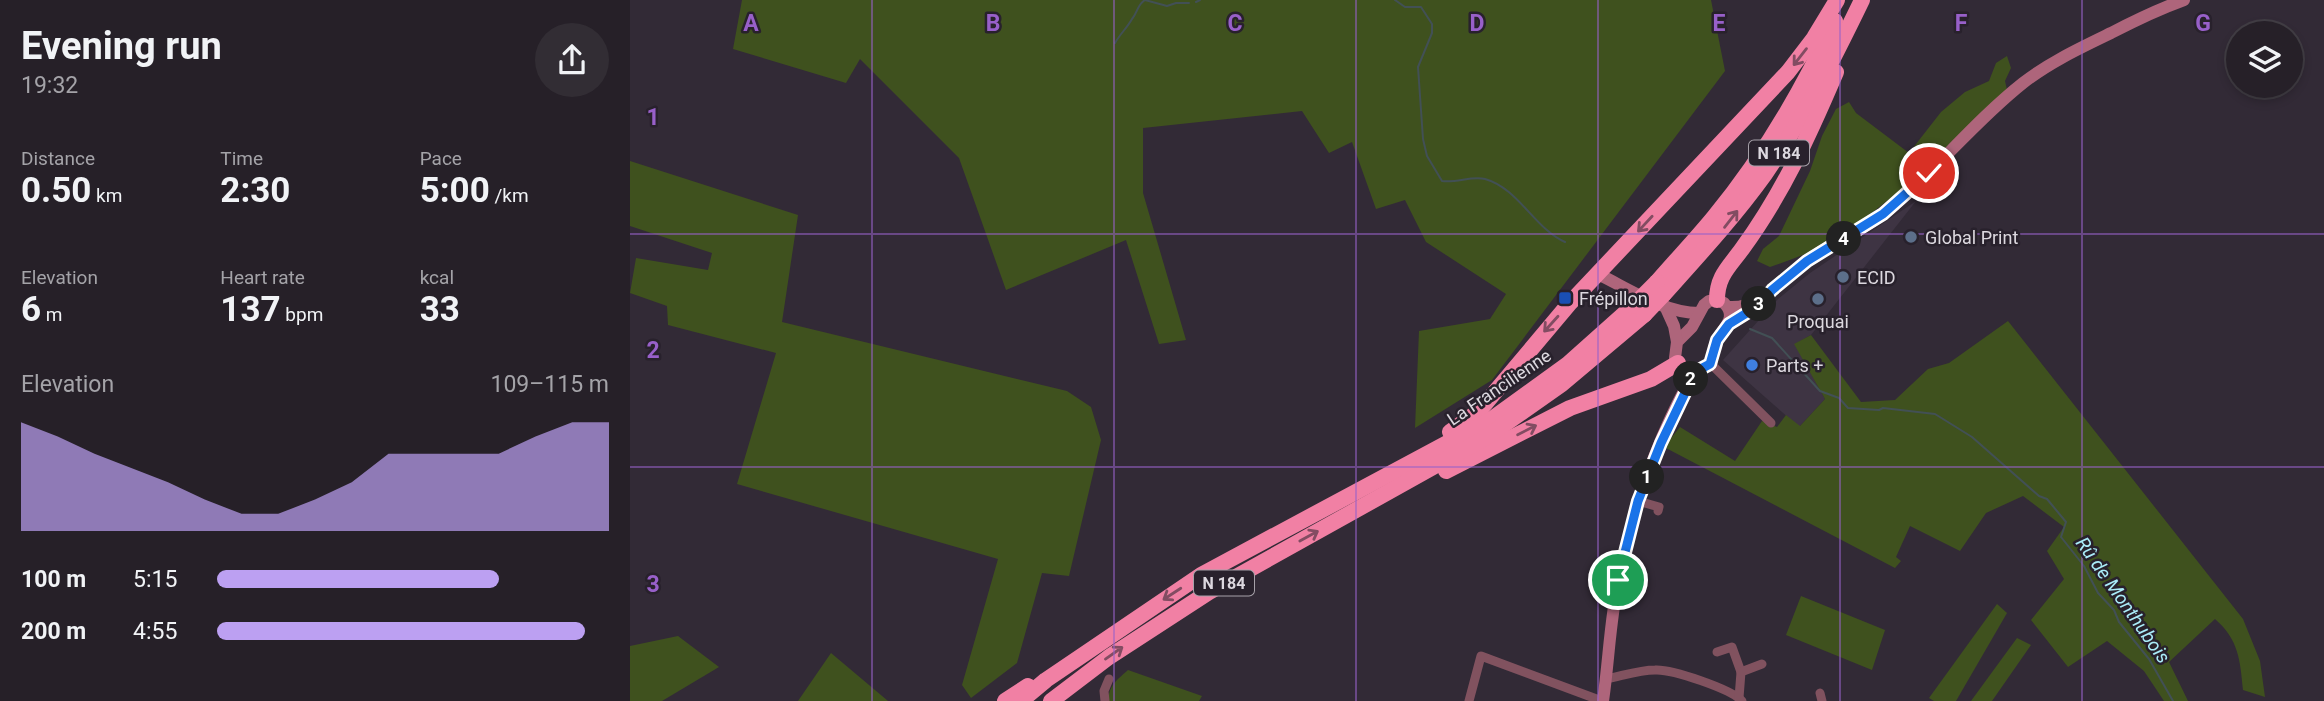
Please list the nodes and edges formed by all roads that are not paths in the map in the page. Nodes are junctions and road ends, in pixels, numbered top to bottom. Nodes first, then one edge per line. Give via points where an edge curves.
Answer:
1 (1837, 0) edge
2 (1845, 0) edge
3 (1864, 0) edge
4 (2184, 0) edge
5 (1598, 274) junction
6 (1772, 290) junction
7 (1662, 294) junction
8 (1723, 304) junction
9 (1639, 310) junction
10 (1699, 313) junction
11 (1729, 324) junction
12 (1677, 342) junction
13 (1710, 364) junction
14 (1685, 368) junction
15 (1771, 423) dead end
16 (1382, 478) junction
17 (1398, 488) junction
18 (1638, 501) junction
19 (1658, 511) dead end
20 (1717, 652) dead end
21 (1762, 664) dead end
22 (1741, 672) junction
23 (1109, 679) dead end
24 (1606, 679) junction
25 (1046, 680) junction
26 (1056, 699) edge
27 (1741, 699) edge
28 (1005, 701) edge
29 (1021, 701) edge
30 (1105, 701) edge
31 (1469, 701) edge
32 (1602, 701) edge

1 -> 5 highway via 1788,72
2 - 7 highway, La Francilienne / N 184 via 1782,122
7 -> 3 highway, La Francilienne / N 184 via 1726,226 1783,147
3 - 8 highway via 1791,174 1717,285
4 - 6 street via 2071,52 2037,73 1999,103 1883,214 1807,261
5 - 7 street
5 -> 16 highway via 1479,411
6 - 8 street via 1738,308
6 - 11 street via 1758,306
7 - 9 highway, La Francilienne / N 184, bridge
7 - 10 street via 1687,313
7 - 12 street
8 - 10 street via 1709,301
8 - 11 street
9 - 16 highway, La Francilienne / N 184 via 1492,419
9 - 17 highway, La Francilienne / N 184 via 1562,384 1485,438
10 - 12 street
11 - 13 street via 1717,340
12 - 14 street via 1674,351
13 - 14 street
13 - 15 street
17 -> 14 highway via 1451,469 1570,408
14 - 18 street via 1687,386
16 -> 25 highway, La Francilienne / N 184 via 1201,575
26 -> 17 highway, La Francilienne / N 184 via 1109,657 1209,592
18 - 19 street via 1659,507
18 - 24 street via 1618,580
20 - 22 street via 1732,647
21 - 22 street
22 - 27 street
23 - 30 street
24 - 27 street via 1657,669 1721,687
24 - 32 street
25 - 28 highway via 1037,680
25 - 29 highway, La Francilienne / N 184
31 - 32 street via 1481,656

